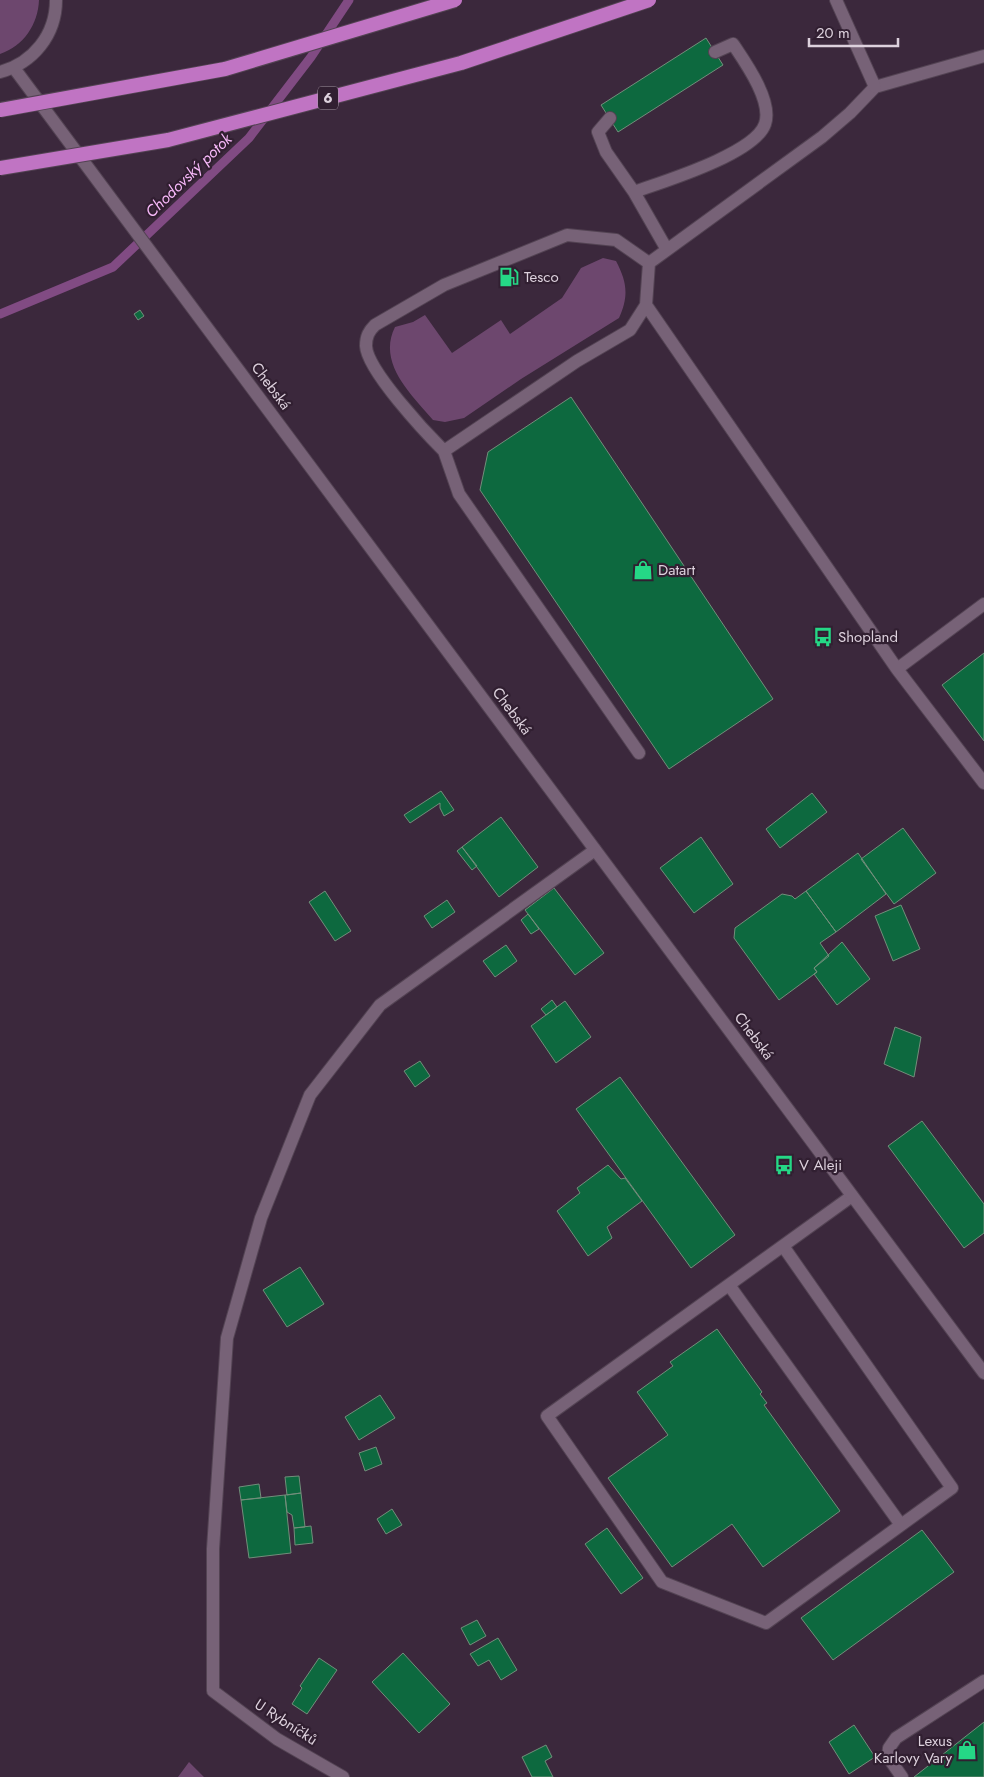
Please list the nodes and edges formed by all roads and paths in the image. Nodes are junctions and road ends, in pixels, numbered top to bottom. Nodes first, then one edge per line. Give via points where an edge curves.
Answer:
1 (56, 0) edge
2 (455, 0) edge
3 (649, 0) edge
4 (836, 0) edge
5 (715, 52) dead end
6 (984, 56) edge
7 (14, 68) junction
8 (0, 72) edge
9 (874, 87) junction
10 (0, 110) edge
11 (610, 118) dead end
12 (0, 168) edge
13 (634, 192) junction
14 (666, 248) junction
15 (649, 263) junction
16 (646, 306) junction
17 (444, 451) junction
18 (984, 604) edge
19 (897, 669) junction
20 (639, 753) dead end
21 (984, 783) edge
22 (596, 850) junction
23 (852, 1196) junction
24 (783, 1246) junction
25 (729, 1285) junction
26 (984, 1373) edge
27 (901, 1525) junction
28 (984, 1682) edge
29 (343, 1777) edge
30 (902, 1777) edge

1 - 7 street via 56,14 48,36 34,54
2 - 10 highway, bridge via 225,69
3 - 12 highway, 6, bridge via 461,63 168,140
4 - 9 street
5 - 13 street via 733,44 759,88 765,112 764,125 755,137 710,166
6 - 9 street
7 - 8 street
7 - 22 street, Chebská
9 - 14 street via 850,114 822,137
11 - 13 street via 598,132 606,152
13 - 14 street
14 - 15 street
15 - 16 street
15 - 17 street via 616,240 567,236 444,285 375,325 368,332 366,347 373,364 417,424
16 - 17 street via 630,330 577,361
16 - 19 street
17 - 20 street via 459,494
18 - 19 street
19 - 21 street
22 - 23 street, Chebská
22 - 29 street, U Rybníčků via 380,1005 310,1095 260,1218 227,1338 213,1549 213,1691 277,1739
23 - 24 street
23 - 26 street, Chebská
24 - 25 street
24 - 27 street via 952,1488
25 - 27 street
25 - 27 street via 547,1416 662,1582 766,1623
28 - 30 street via 896,1738 889,1748 888,1757

